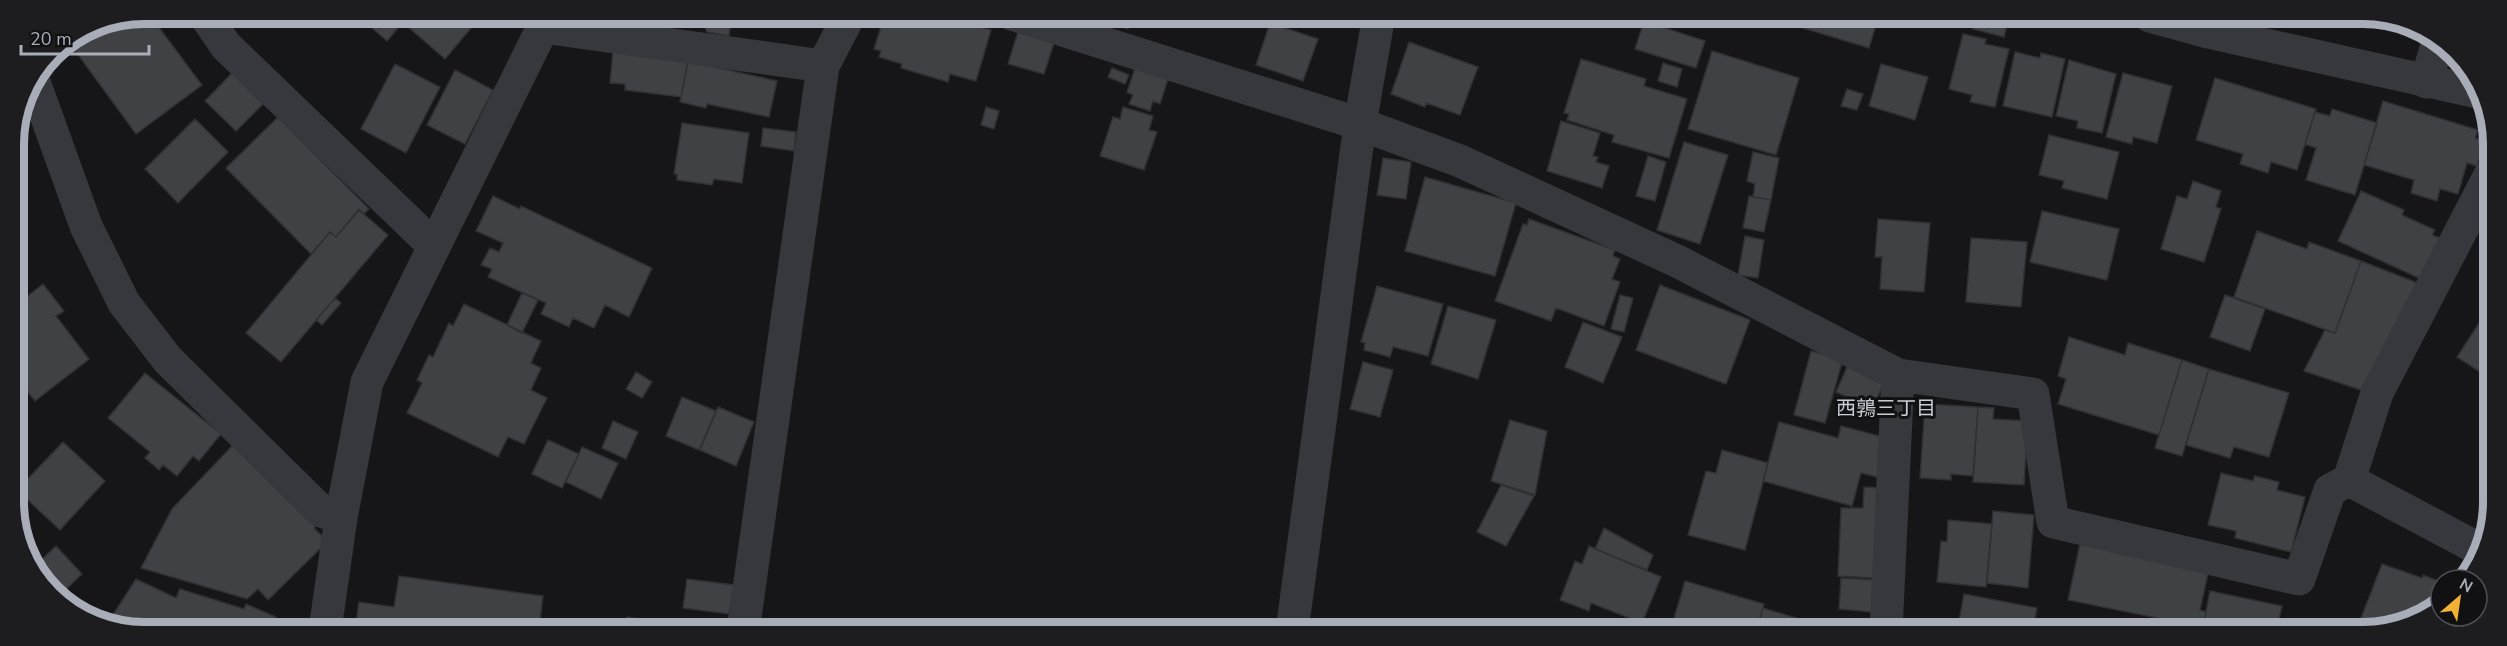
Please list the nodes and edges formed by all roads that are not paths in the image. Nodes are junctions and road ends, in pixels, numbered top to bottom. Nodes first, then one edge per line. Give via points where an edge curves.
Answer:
1 (211, 24) edge
2 (845, 24) edge
3 (1041, 24) edge
4 (1377, 24) edge
5 (2179, 24) edge
6 (2436, 49) edge
7 (824, 66) junction
8 (2426, 82) junction
9 (37, 90) edge
10 (2470, 91) edge
11 (1360, 124) junction
12 (2483, 188) edge
13 (434, 246) junction
14 (1898, 375) junction
15 (2349, 480) junction
16 (341, 518) junction
17 (2474, 547) edge
18 (326, 622) edge
19 (744, 622) edge
20 (1293, 622) edge
21 (1887, 622) edge

1 - 13 street via 226,46
2 - 7 street
3 - 11 street
4 - 11 street
5 - 8 street
6 - 8 street
7 - 13 street via 543,27
7 - 19 street
8 - 10 street
9 - 16 street via 86,226 124,303 168,360 321,510
11 - 14 street via 1460,161 1669,257
11 - 20 street
12 - 15 street via 2377,393
13 - 16 street via 367,382
14 - 15 street via 2033,393 2053,522 2299,579 2330,490
14 - 21 street
15 - 17 street
16 - 18 street

